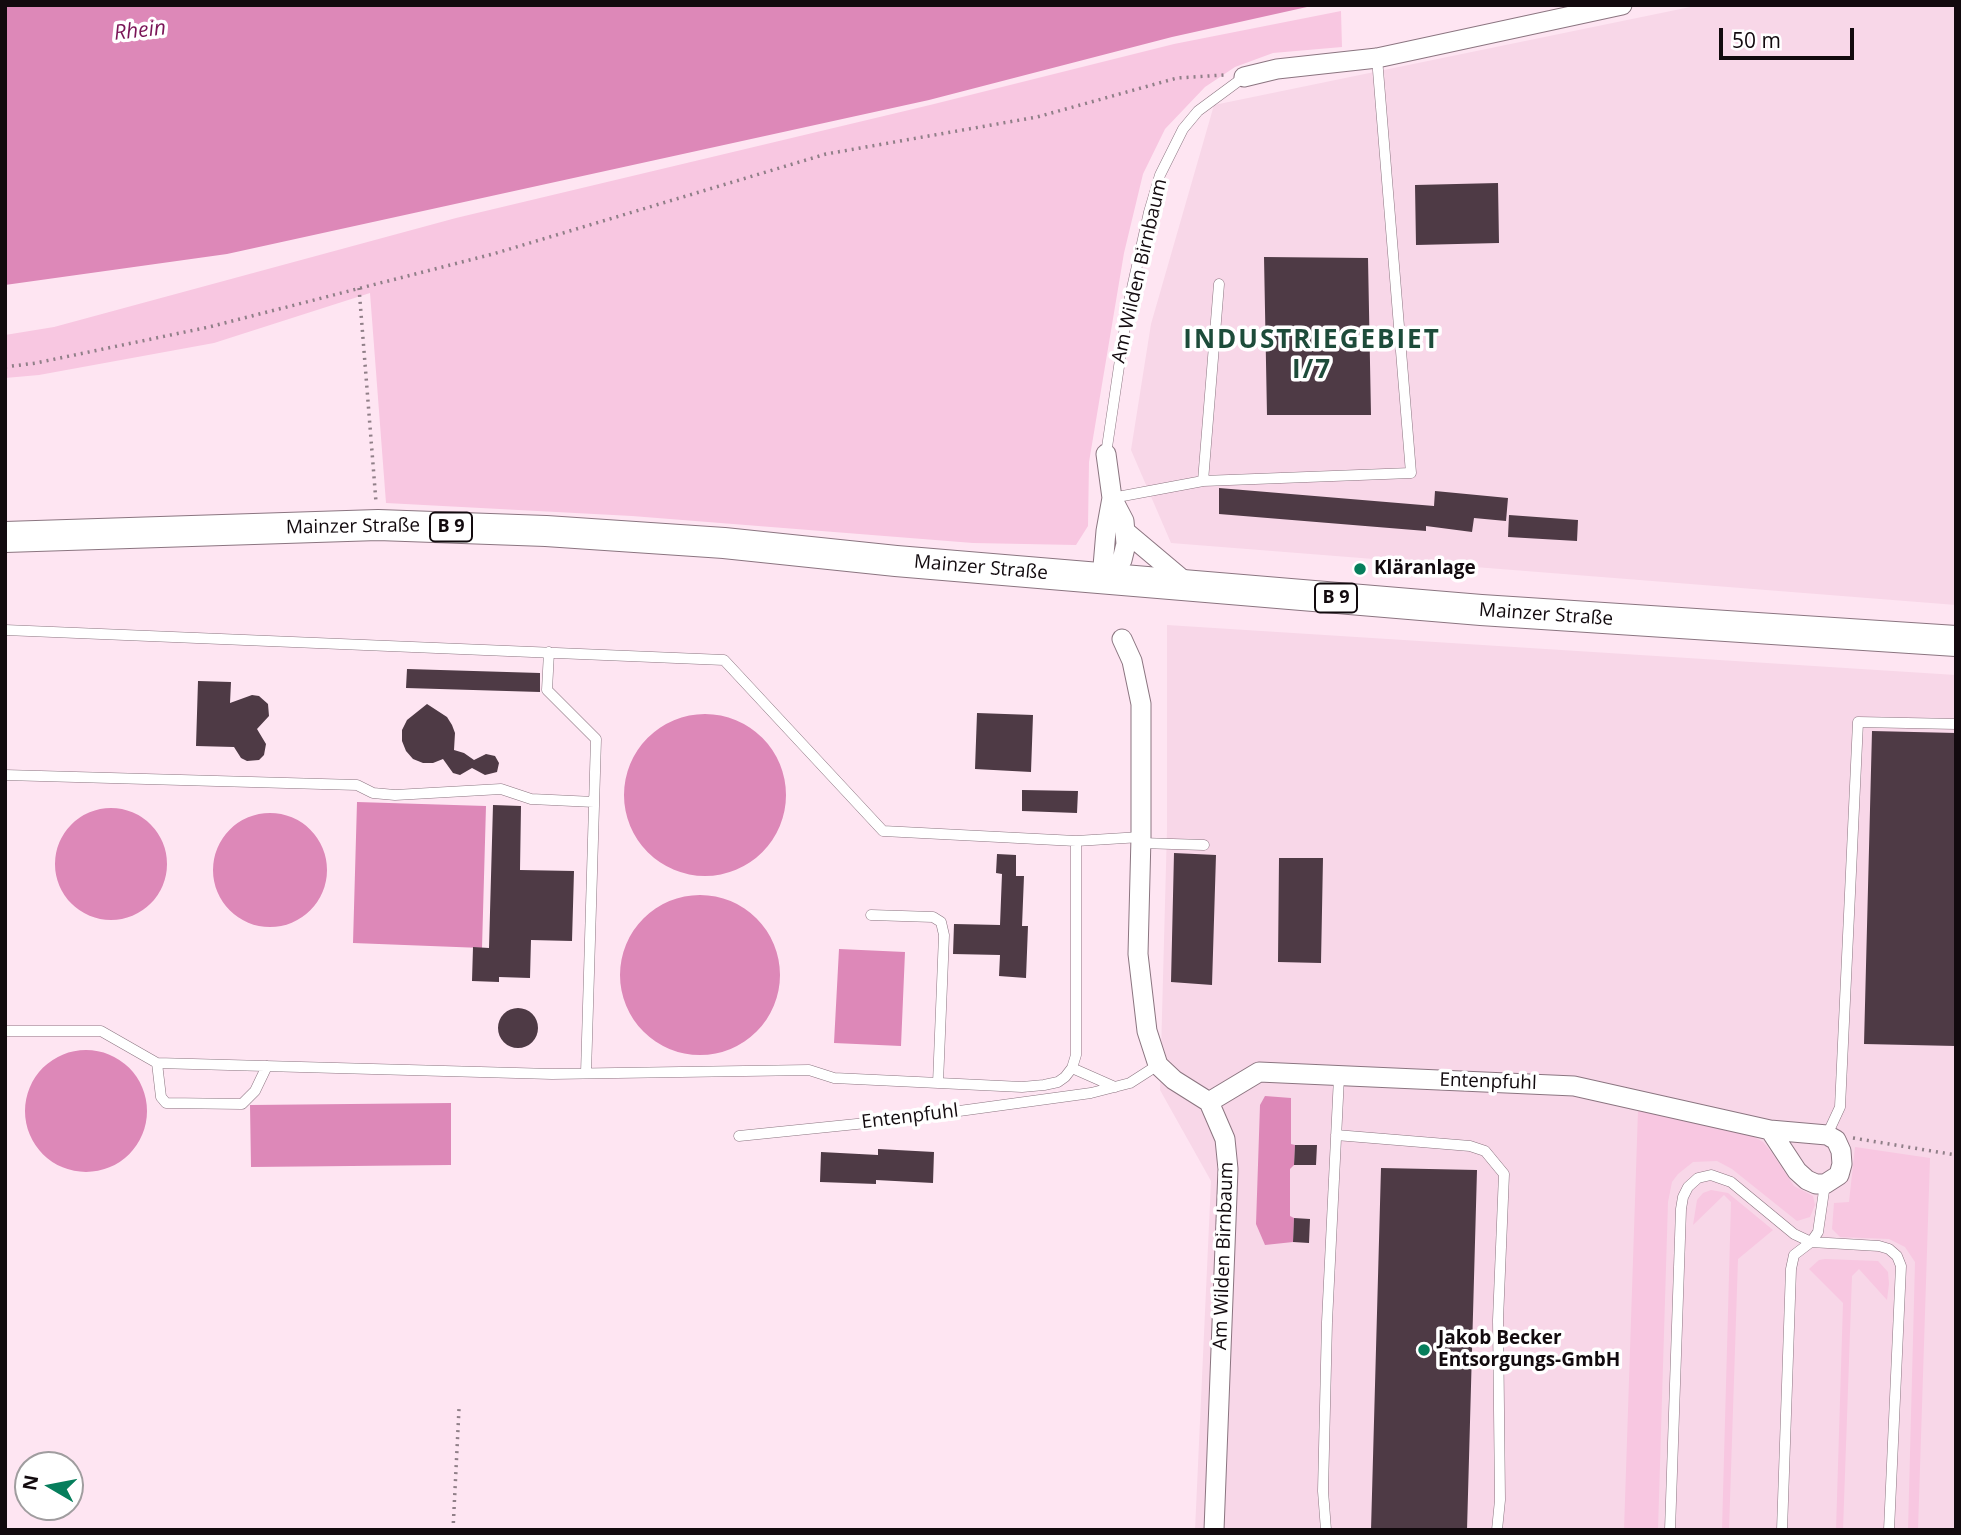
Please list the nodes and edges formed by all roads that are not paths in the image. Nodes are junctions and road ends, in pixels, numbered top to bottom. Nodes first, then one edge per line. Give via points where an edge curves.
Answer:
1 (1622, 5) edge
2 (1377, 58) junction
3 (1244, 77) joint
4 (1219, 284) dead end
5 (1106, 454) joint
6 (1203, 481) junction
7 (1112, 498) junction
8 (1126, 532) junction
9 (5, 537) edge
10 (1106, 578) junction
11 (1190, 586) junction
12 (5, 630) edge
13 (1122, 639) dead end
14 (1956, 641) edge
15 (549, 652) junction
16 (1956, 724) edge
17 (5, 775) edge
18 (594, 802) junction
19 (1141, 840) junction
20 (1076, 841) junction
21 (1204, 845) dead end
22 (871, 915) dead end
23 (5, 1031) edge
24 (157, 1063) junction
25 (1158, 1065) junction
26 (267, 1066) junction
27 (1072, 1068) junction
28 (586, 1073) junction
29 (1339, 1077) junction
30 (938, 1083) junction
31 (1115, 1087) junction
32 (1209, 1102) junction
33 (1770, 1130) junction
34 (1336, 1135) junction
35 (1827, 1135) junction
36 (739, 1136) dead end
37 (1825, 1184) junction
38 (1811, 1242) junction
39 (1214, 1530) edge
40 (1326, 1530) edge
41 (1497, 1530) edge
42 (1670, 1530) edge
43 (1782, 1530) edge
44 (1889, 1530) edge

1 - 2 street
2 - 3 street
2 - 6 lane via 1411,473
3 - 5 lane, Am Wilden Birnbaum via 1198,111 1183,129 1160,175 1128,306
4 - 6 lane
5 - 7 street, Am Wilden Birnbaum
6 - 7 lane
7 - 8 street, Am Wilden Birnbaum
7 - 10 street, Am Wilden Birnbaum via 1106,531
8 - 10 street via 1125,553
8 - 11 street, Am Wilden Birnbaum
9 - 10 main road, Mainzer Straße / B 9 via 378,525 546,531
10 - 11 main road, Mainzer Straße / B 9
11 - 14 main road, Mainzer Straße / B 9
12 - 15 lane
13 - 19 street via 1141,704
15 - 18 lane via 547,690 596,740
15 - 20 lane via 724,660 883,831
16 - 35 lane via 1858,722 1840,1107
17 - 18 lane via 357,785 373,793 395,795 501,789 531,799
18 - 28 lane
19 - 20 lane
19 - 21 lane
19 - 25 street via 1138,954 1147,1031
20 - 27 lane via 1078,1012
22 - 30 lane via 933,917 941,922
23 - 24 lane via 101,1031
24 - 26 lane
24 - 26 lane via 166,1103 242,1104 255,1091
25 - 31 lane, Entenpfuhl
25 - 32 street
26 - 28 lane
27 - 30 lane via 1058,1082 1044,1085
27 - 31 lane
28 - 30 lane via 809,1070 834,1078
29 - 32 street, Entenpfuhl via 1259,1072
29 - 33 street, Entenpfuhl via 1574,1086
29 - 34 lane
31 - 36 lane, Entenpfuhl via 886,1121
32 - 39 street, Am Wilden Birnbaum via 1225,1139 1228,1169
33 - 35 street, Entenpfuhl
33 - 37 street via 1797,1171 1807,1180
34 - 40 lane via 1326,1321
34 - 41 lane via 1470,1146 1485,1151 1504,1174
35 - 37 street via 1836,1140 1842,1164 1839,1175
37 - 38 lane via 1818,1232
38 - 42 lane via 1720,1177 1698,1178 1683,1197
38 - 43 lane via 1794,1255 1791,1269
38 - 44 lane via 1879,1246 1897,1256 1901,1266

